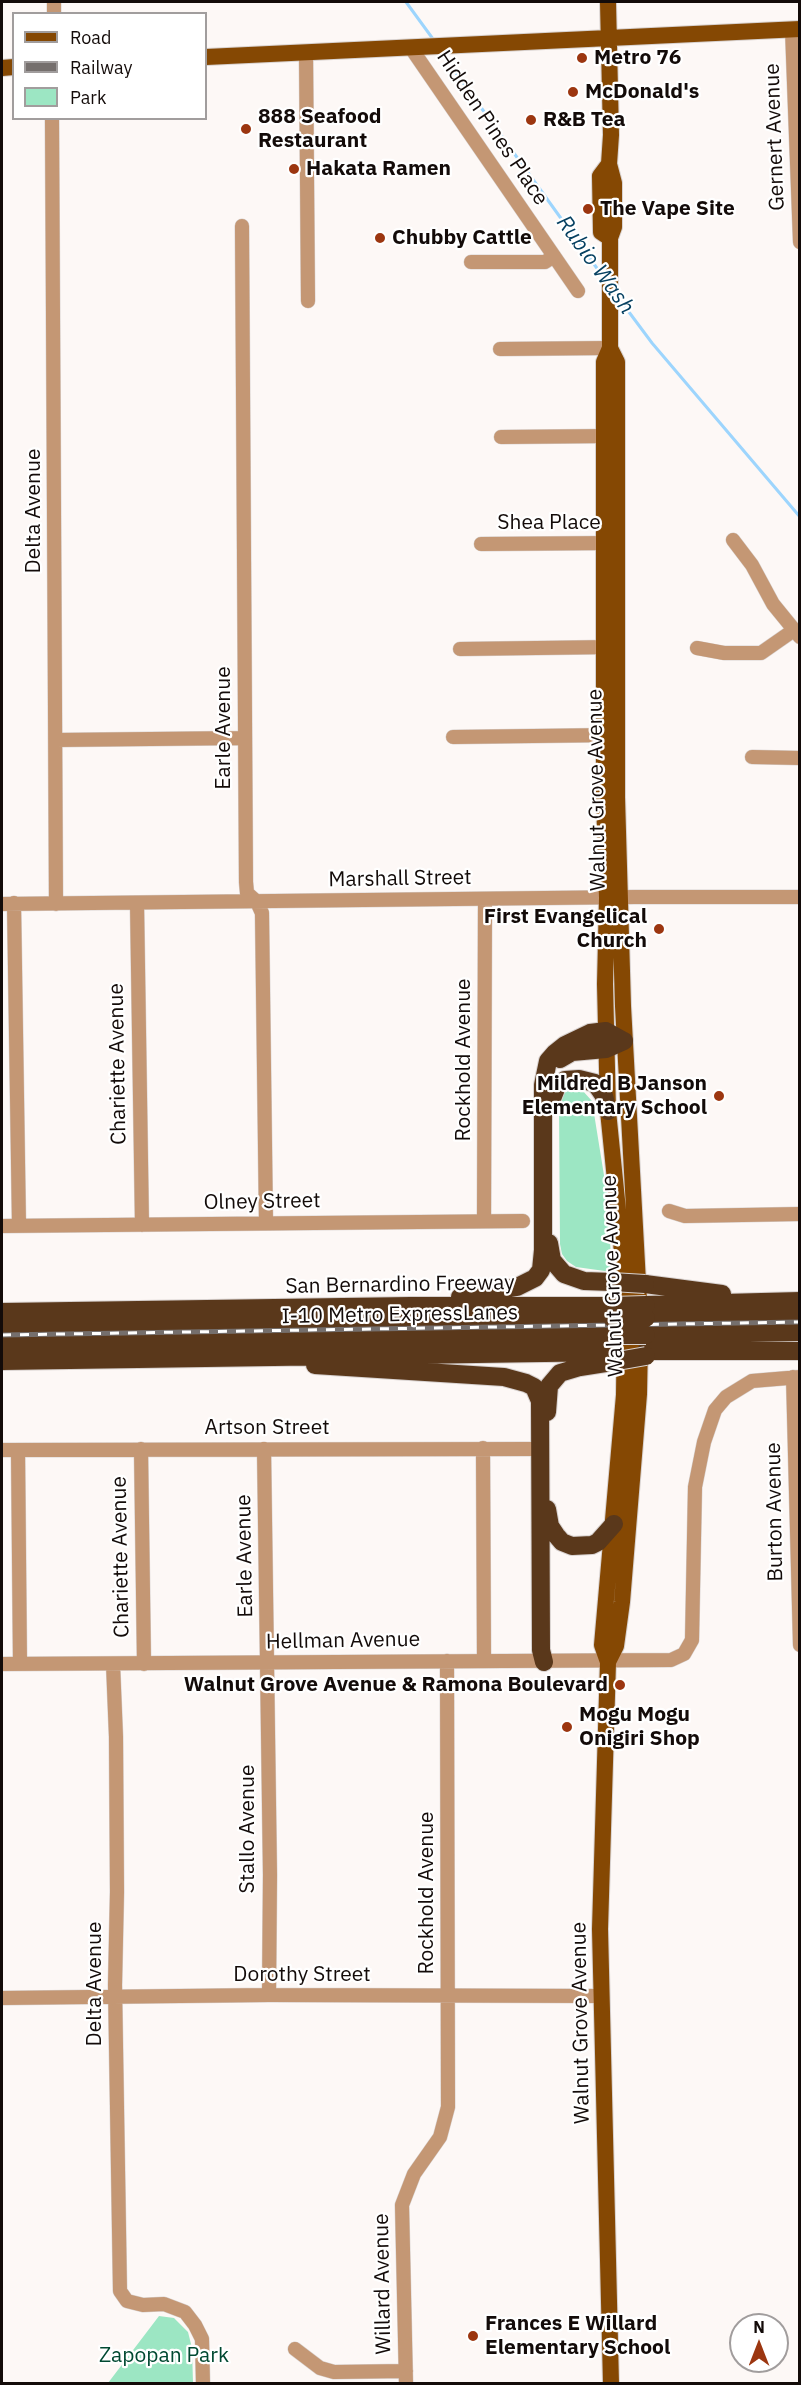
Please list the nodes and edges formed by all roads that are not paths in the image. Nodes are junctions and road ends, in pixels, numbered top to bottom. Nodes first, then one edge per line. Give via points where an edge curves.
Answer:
1 (608, 2) edge
2 (796, 30) edge
3 (609, 37) junction
4 (416, 47) junction
5 (306, 52) junction
6 (207, 57) edge
7 (52, 120) edge
8 (798, 179) edge
9 (242, 226) dead end
10 (800, 242) edge
11 (554, 256) junction
12 (471, 262) dead end
13 (578, 291) dead end
14 (308, 301) dead end
15 (610, 348) junction
16 (500, 349) dead end
17 (610, 436) junction
18 (501, 437) dead end
19 (733, 540) dead end
20 (611, 543) junction
21 (481, 544) dead end
22 (797, 633) edge
23 (611, 647) junction
24 (697, 648) dead end
25 (460, 649) dead end
26 (611, 735) junction
27 (453, 737) dead end
28 (245, 738) junction
29 (56, 740) junction
30 (752, 758) dead end
31 (800, 758) edge
32 (800, 897) edge
33 (613, 898) junction
34 (485, 899) junction
35 (257, 902) junction
36 (137, 903) junction
37 (8, 904) edge
38 (57, 904) junction
39 (606, 1040) junction
40 (624, 1041) junction
41 (550, 1104) junction
42 (608, 1111) junction
43 (669, 1211) dead end
44 (800, 1214) edge
45 (484, 1221) junction
46 (523, 1221) dead end
47 (266, 1223) junction
48 (142, 1225) junction
49 (2, 1226) edge
50 (19, 1226) junction
51 (777, 1301) junction
52 (800, 1301) edge
53 (411, 1306) junction
54 (2, 1312) edge
55 (800, 1316) edge
56 (2, 1326) edge
57 (800, 1332) edge
58 (612, 1335) junction
59 (647, 1336) junction
60 (2, 1345) edge
61 (800, 1351) edge
62 (263, 1356) junction
63 (2, 1361) edge
64 (796, 1377) edge
65 (483, 1448) junction
66 (141, 1449) junction
67 (264, 1449) junction
68 (534, 1449) dead end
69 (2, 1450) edge
70 (18, 1450) junction
71 (547, 1509) junction
72 (614, 1524) junction
73 (800, 1645) edge
74 (447, 1661) junction
75 (484, 1661) junction
76 (544, 1662) junction
77 (609, 1662) junction
78 (267, 1663) junction
79 (2, 1664) edge
80 (20, 1664) junction
81 (113, 1664) junction
82 (144, 1664) junction
83 (269, 1995) junction
84 (448, 1996) junction
85 (602, 1996) junction
86 (2, 1998) edge
87 (116, 1998) junction
88 (445, 2124) joint
89 (295, 2349) dead end
90 (406, 2377) edge
91 (203, 2384) edge
92 (611, 2384) edge

1 - 3 main road, Walnut Grove Avenue
2 - 3 main road
2 - 8 street, Gernert Avenue
3 - 4 main road
3 - 15 main road, Walnut Grove Avenue via 609,164 614,183
4 - 5 main road
4 - 11 street, Hidden Pines Place
5 - 6 main road
5 - 14 street
7 - 29 street, Delta Avenue
8 - 10 street, Gernert Avenue
9 - 28 street, Earle Avenue
11 - 12 street via 544,262
11 - 13 street, Hidden Pines Place
15 - 16 street
15 - 17 main road, Walnut Grove Avenue via 604,362
17 - 18 street
17 - 20 main road, Walnut Grove Avenue
19 - 22 street via 773,604
20 - 21 street, Shea Place
20 - 23 main road, Walnut Grove Avenue
22 - 24 street via 761,652 724,653
23 - 25 street
23 - 26 main road, Walnut Grove Avenue
26 - 27 street
26 - 33 main road, Walnut Grove Avenue
28 - 29 street
28 - 35 street, Earle Avenue via 246,887
29 - 38 street, Delta Avenue
30 - 31 street
32 - 33 street, Marshall Street
33 - 34 street, Marshall Street
33 - 39 main road, Walnut Grove Avenue
33 - 40 main road, Walnut Grove Avenue
34 - 35 street, Marshall Street
34 - 45 street, Rockhold Avenue
35 - 36 street, Marshall Street
35 - 47 street, Earle Avenue via 262,913
36 - 38 street, Marshall Street
36 - 48 street, Chariette Avenue
37 - 38 street, Marshall Street
37 - 50 street
39 - 40 highway
39 - 41 highway via 559,1059 552,1073
39 - 42 main road, Walnut Grove Avenue
39 - 53 highway via 590,1033 565,1045 548,1061 544,1074 541,1270 535,1278 517,1287
40 - 77 main road, Walnut Grove Avenue via 640,1321 639,1394 622,1602 616,1646
41 - 42 highway via 556,1086 565,1080 579,1079 595,1083
41 - 51 highway, bridge via 549,1244 559,1270 572,1279
42 - 72 main road, Walnut Grove Avenue via 625,1321 624,1395
43 - 44 street via 685,1216
45 - 46 street, Olney Street
45 - 47 street, Olney Street
47 - 48 street, Olney Street
48 - 50 street, Olney Street
49 - 50 street, Olney Street
51 - 52 highway, San Bernardino Freeway
51 - 59 highway, San Bernardino Freeway
53 - 54 highway, San Bernardino Freeway
53 - 58 highway, San Bernardino Freeway
55 - 59 highway, I-10 Metro ExpressLanes
56 - 58 highway, I-10 Metro ExpressLanes
57 - 59 highway, I-10 Metro ExpressLanes
58 - 59 highway, bridge
58 - 59 highway, I-10 Metro ExpressLanes, bridge
58 - 59 highway, San Bernardino Freeway, bridge
58 - 60 highway, I-10 Metro ExpressLanes
58 - 62 highway, San Bernardino Freeway
58 - 71 highway via 553,1378 549,1386
59 - 61 highway, San Bernardino Freeway
62 - 63 highway, San Bernardino Freeway
62 - 76 highway via 326,1367 504,1377 534,1387 540,1401
64 - 73 street, Burton Avenue
64 - 77 street, Hellman Avenue via 752,1382 726,1397 715,1410 695,1487 692,1640 684,1654 664,1661
65 - 67 street, Artson Street
65 - 68 street, Artson Street
65 - 75 street
66 - 67 street, Artson Street
66 - 70 street, Artson Street
66 - 82 street, Chariette Avenue
67 - 78 street, Earle Avenue
69 - 70 street, Artson Street
70 - 80 street
71 - 72 highway via 556,1535 572,1546 598,1542
71 - 76 highway
72 - 77 main road, Walnut Grove Avenue via 602,1645
74 - 75 street, Hellman Avenue
74 - 78 street, Hellman Avenue
74 - 84 street, Rockhold Avenue
75 - 76 street, Hellman Avenue
76 - 77 street, Hellman Avenue
77 - 85 main road, Walnut Grove Avenue via 600,1929
78 - 82 street, Hellman Avenue
78 - 83 street, Stallo Avenue
79 - 80 street, Hellman Avenue
80 - 81 street, Hellman Avenue
81 - 82 street, Hellman Avenue
81 - 87 street, Delta Avenue
83 - 84 street, Dorothy Street
83 - 87 street, Dorothy Street
84 - 85 street, Dorothy Street
84 - 88 street, Rockhold Avenue
85 - 92 main road, Walnut Grove Avenue
86 - 87 street, Dorothy Street
87 - 91 street, Delta Avenue via 120,2290 127,2301 164,2304 185,2313 202,2339
88 - 90 street, Willard Avenue via 440,2138 414,2174 402,2205
89 - 90 street via 320,2368 334,2372

